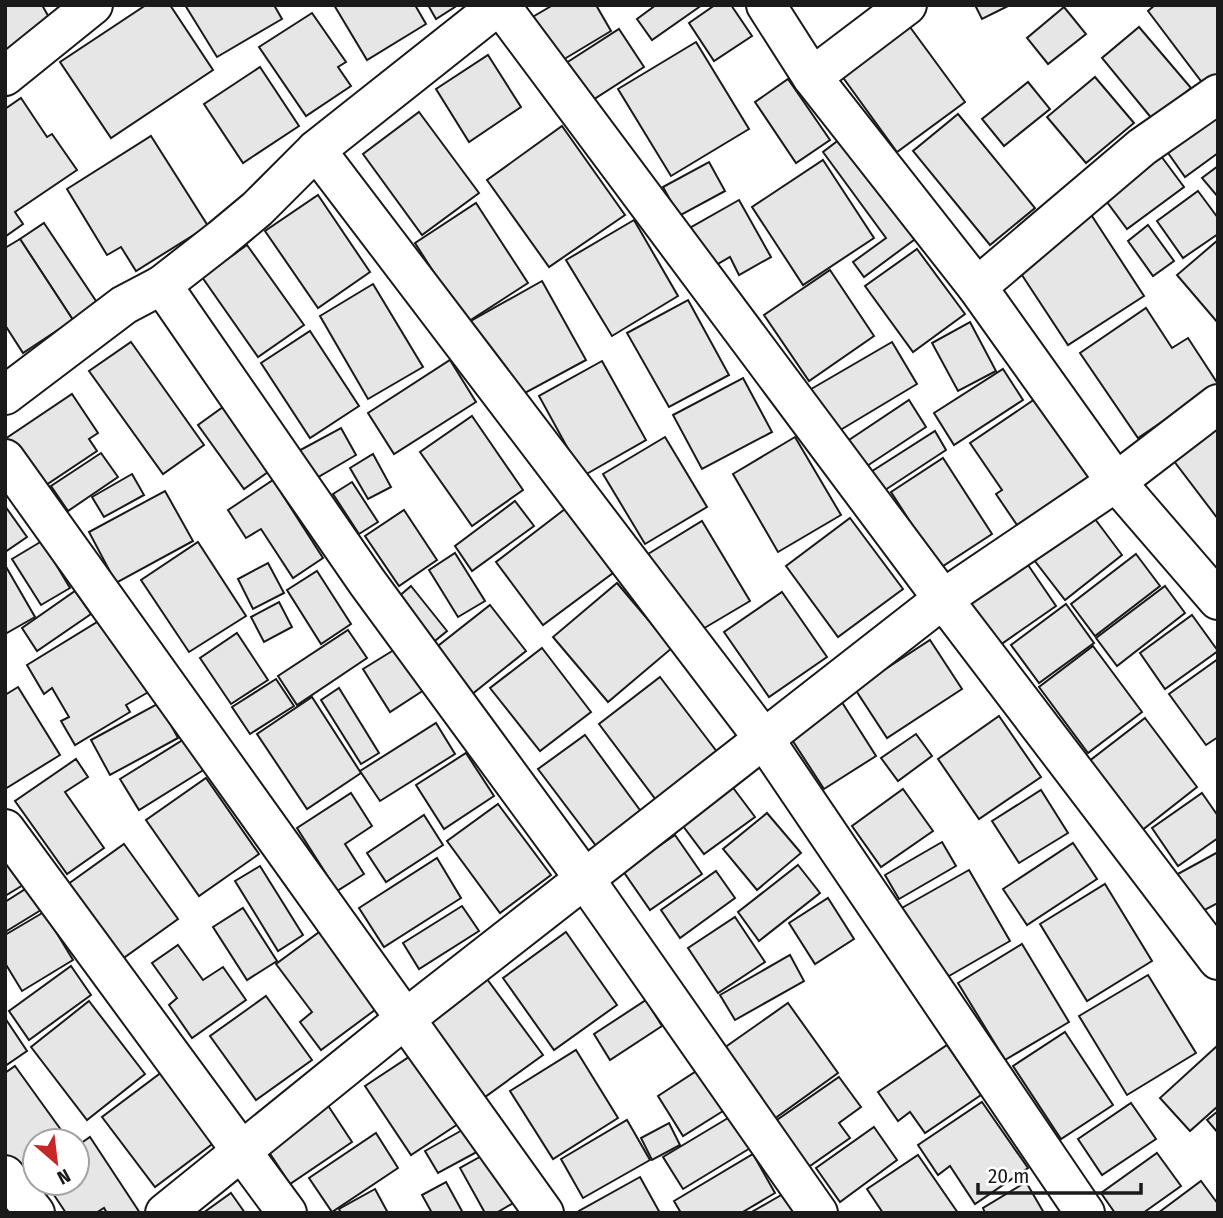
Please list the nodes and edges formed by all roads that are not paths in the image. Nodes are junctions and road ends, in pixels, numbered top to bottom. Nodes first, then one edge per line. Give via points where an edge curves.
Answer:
1 (93, 5) edge
2 (499, 5) edge
3 (766, 5) edge
4 (907, 5) edge
5 (5, 76) edge
6 (813, 77) junction
7 (1218, 94) edge
8 (316, 150) junction
9 (162, 285) junction
10 (978, 287) junction
11 (5, 395) edge
12 (1218, 404) edge
13 (5, 458) edge
14 (1116, 482) junction
15 (943, 599) junction
16 (1218, 600) edge
17 (764, 740) junction
18 (5, 829) edge
19 (584, 878) junction
20 (1218, 960) edge
21 (405, 1019) junction
22 (241, 1153) junction
23 (5, 1175) edge
24 (36, 1213) edge
25 (165, 1213) edge
26 (288, 1213) edge
27 (544, 1213) edge
28 (818, 1213) edge
29 (1086, 1213) edge

1 - 5 street
2 - 8 street
2 - 15 street
3 - 6 street
4 - 6 street
6 - 10 street
7 - 10 street via 1142,147
8 - 9 street via 257,209
8 - 17 street
9 - 11 street via 124,305
9 - 19 street via 367,582
10 - 14 street
12 - 14 street
13 - 21 street
14 - 15 street
14 - 16 street
15 - 17 street
15 - 20 street
17 - 19 street
17 - 29 street
18 - 22 street
19 - 21 street
19 - 28 street
21 - 22 street
21 - 27 street
22 - 25 street
22 - 26 street
23 - 24 street

